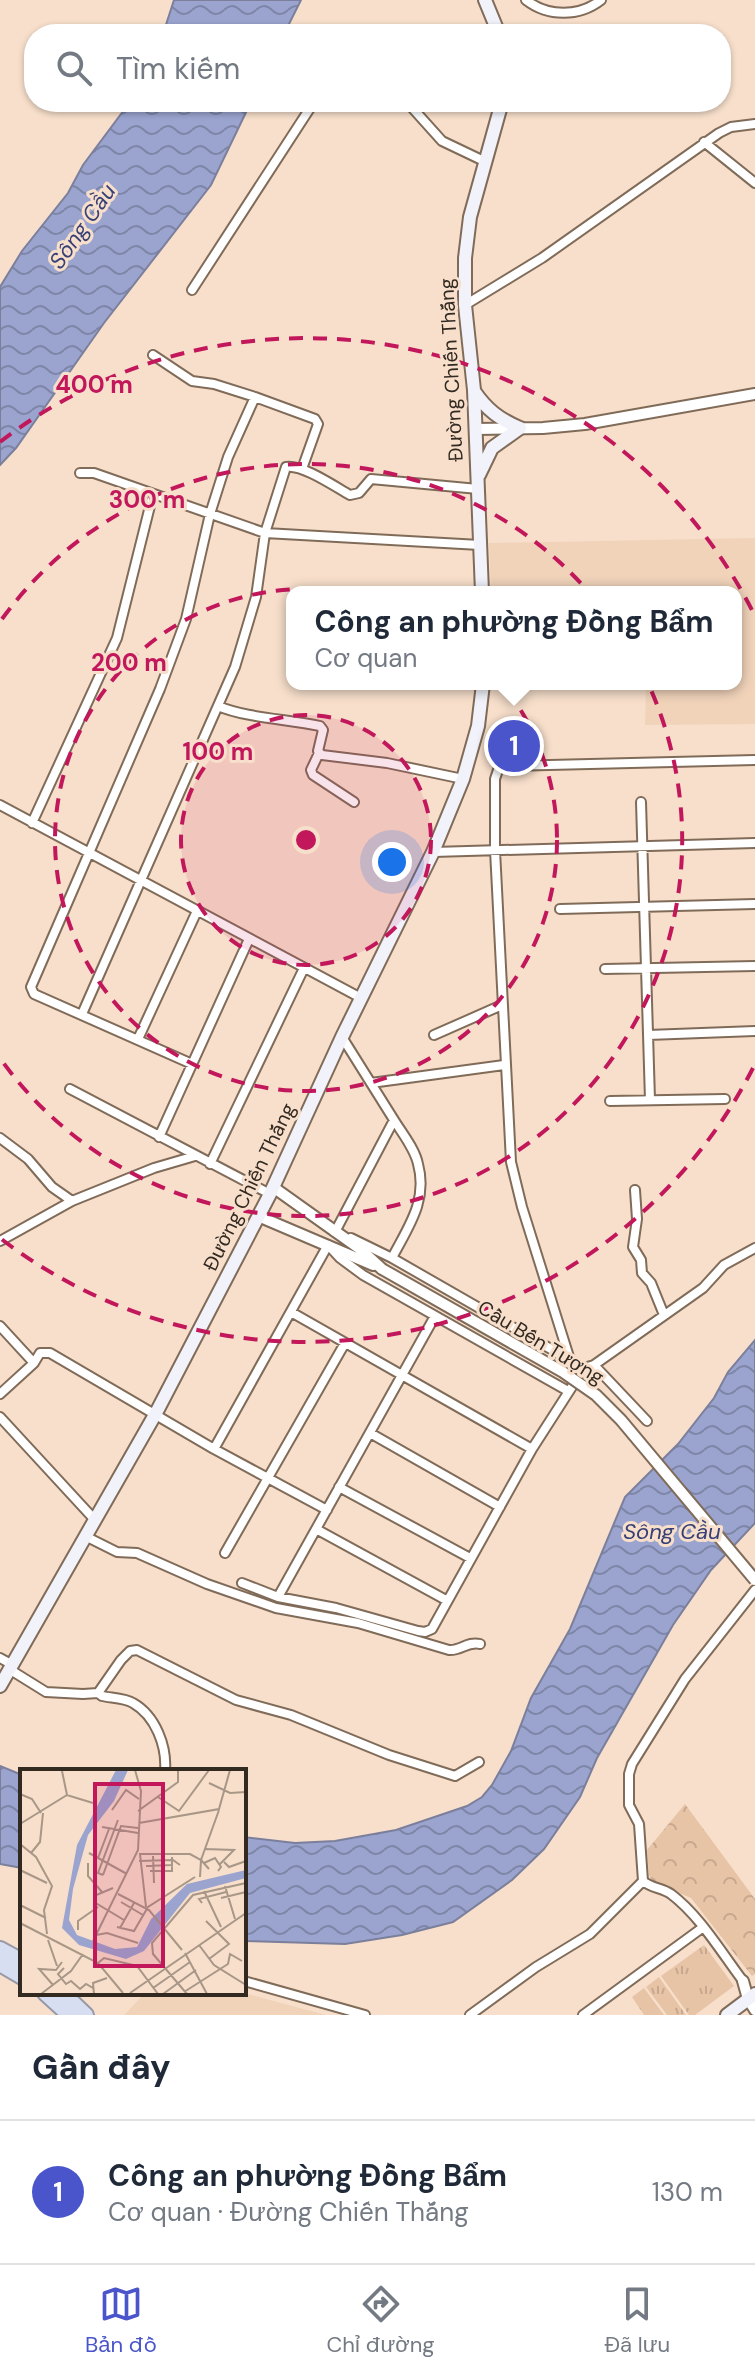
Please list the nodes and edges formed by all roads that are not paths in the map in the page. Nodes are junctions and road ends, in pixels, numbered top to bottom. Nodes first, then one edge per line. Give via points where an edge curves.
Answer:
1 (485, 0) edge
2 (495, 0) edge
3 (526, 0) edge
4 (601, 0) edge
5 (495, 24) edge
6 (308, 112) edge
7 (416, 112) edge
8 (499, 112) edge
9 (755, 124) edge
10 (704, 142) junction
11 (486, 162) junction
12 (755, 183) edge
13 (192, 290) dead end
14 (465, 305) junction
15 (153, 355) dead end
16 (474, 390) junction
17 (755, 394) edge
18 (255, 397) junction
19 (520, 428) junction
20 (476, 429) junction
21 (302, 469) junction
22 (80, 473) dead end
23 (478, 483) junction
24 (153, 494) junction
25 (210, 514) junction
26 (265, 533) junction
27 (480, 545) junction
28 (482, 586) edge
29 (482, 690) edge
30 (218, 706) junction
31 (319, 753) junction
32 (755, 760) edge
33 (463, 779) junction
34 (354, 802) dead end
35 (641, 802) dead end
36 (0, 805) edge
37 (32, 823) junction
38 (755, 843) edge
39 (641, 846) junction
40 (495, 850) junction
41 (433, 852) junction
42 (89, 853) junction
43 (140, 880) junction
44 (755, 904) edge
45 (643, 907) junction
46 (560, 909) dead end
47 (197, 911) junction
48 (249, 939) junction
49 (755, 966) edge
50 (304, 968) junction
51 (646, 968) junction
52 (605, 969) dead end
53 (361, 998) junction
54 (502, 1005) junction
55 (82, 1014) junction
56 (755, 1031) edge
57 (434, 1035) dead end
58 (648, 1035) junction
59 (342, 1037) junction
60 (138, 1039) junction
61 (192, 1064) junction
62 (504, 1065) junction
63 (371, 1083) junction
64 (70, 1089) dead end
65 (725, 1099) dead end
66 (650, 1100) junction
67 (610, 1101) dead end
68 (394, 1120) junction
69 (159, 1137) junction
70 (0, 1138) edge
71 (195, 1156) junction
72 (210, 1164) junction
73 (635, 1190) dead end
74 (272, 1191) junction
75 (72, 1201) junction
76 (258, 1216) junction
77 (335, 1232) junction
78 (0, 1241) edge
79 (328, 1245) junction
80 (755, 1248) edge
81 (392, 1258) junction
82 (382, 1269) junction
83 (291, 1312) junction
84 (664, 1315) junction
85 (435, 1316) junction
86 (0, 1326) edge
87 (345, 1343) junction
88 (570, 1360) junction
89 (34, 1363) junction
90 (594, 1365) junction
91 (584, 1368) junction
92 (402, 1375) junction
93 (568, 1391) junction
94 (0, 1394) edge
95 (156, 1413) junction
96 (0, 1417) edge
97 (647, 1421) dead end
98 (370, 1433) junction
99 (214, 1449) junction
100 (532, 1449) junction
101 (269, 1479) junction
102 (339, 1487) junction
103 (500, 1507) junction
104 (327, 1510) junction
105 (94, 1519) junction
106 (316, 1529) junction
107 (85, 1536) junction
108 (225, 1553) dead end
109 (470, 1558) junction
110 (755, 1580) edge
111 (242, 1583) dead end
112 (278, 1597) junction
113 (753, 1598) edge
114 (446, 1600) junction
115 (480, 1644) dead end
116 (7, 1664) edge
117 (0, 1686) edge
118 (98, 1693) junction
119 (479, 1762) dead end
120 (165, 1769) edge
121 (643, 1881) junction
122 (702, 1928) junction
123 (0, 1949) edge
124 (20, 1960) edge
125 (0, 1964) edge
126 (20, 1976) edge
127 (743, 1981) joint
128 (246, 1982) edge
129 (47, 1995) edge
130 (65, 1995) edge
131 (753, 1998) edge
132 (69, 2015) edge
133 (86, 2015) edge
134 (365, 2015) edge
135 (470, 2015) edge
136 (583, 2015) edge
137 (727, 2015) edge

1 - 2 street
1 - 5 main road
3 - 4 street via 542,11 569,13
6 - 13 street
7 - 11 street via 442,141
8 - 11 main road, Đường Chiến Thắng
9 - 10 street via 727,129
10 - 12 street
10 - 14 street via 542,258
11 - 14 main road, Đường Chiến Thắng via 467,236
14 - 16 main road, Đường Chiến Thắng
15 - 18 street via 192,381
16 - 19 main road via 488,410
16 - 20 main road, Đường Chiến Thắng
17 - 19 street via 585,424
18 - 21 street via 318,421
18 - 25 street
19 - 20 street
19 - 23 main road via 492,448
20 - 23 main road, Đường Chiến Thắng
21 - 23 street via 350,495 371,479
21 - 26 street via 286,467
22 - 24 street
23 - 27 main road, Đường Chiến Thắng
24 - 25 street
24 - 37 street via 117,638
25 - 26 street
25 - 42 street via 186,619
26 - 27 street
26 - 30 street via 256,597
27 - 28 main road, Đường Chiến Thắng
29 - 33 main road, Đường Chiến Thắng
30 - 31 street via 320,726
30 - 43 street
31 - 33 street
31 - 34 street via 313,775
32 - 40 street via 505,766 495,779
33 - 41 main road, Đường Chiến Thắng
35 - 39 street
36 - 37 street
37 - 42 street
38 - 39 street
39 - 40 street
39 - 45 street
40 - 41 street
40 - 54 street
41 - 53 main road, Đường Chiến Thắng
42 - 43 street
42 - 55 street via 31,990
43 - 47 street
43 - 55 street
44 - 45 street
45 - 46 street
45 - 51 street
47 - 48 street
47 - 60 street
48 - 50 street
48 - 61 street
49 - 51 street
50 - 53 street
50 - 72 street
51 - 52 street
51 - 58 street
53 - 59 main road, Đường Chiến Thắng
54 - 57 street
54 - 62 street
55 - 60 street
56 - 58 street
58 - 66 street
59 - 63 street
59 - 74 main road, Đường Chiến Thắng
60 - 61 street
61 - 69 street
62 - 63 street
62 - 88 street via 511,1162
63 - 68 street
64 - 69 street
65 - 66 street
66 - 67 street
68 - 77 street
68 - 81 street via 418,1162 421,1192
69 - 71 street
70 - 75 street
71 - 72 street
71 - 75 street
72 - 74 street
73 - 84 street via 633,1247
74 - 76 main road, Đường Chiến Thắng
74 - 77 street
75 - 78 street
76 - 79 street
76 - 95 main road, Đường Chiến Thắng
77 - 81 street
77 - 82 street
79 - 82 street
79 - 83 street
79 - 85 street via 363,1275
80 - 84 street via 724,1265 703,1288
81 - 88 street
82 - 110 street, Cầu Bến Tượng, bridge via 596,1395
83 - 87 street
83 - 99 street
84 - 90 street
85 - 92 street
85 - 93 street
86 - 89 street
87 - 92 street
87 - 101 street
88 - 91 street
89 - 94 street
89 - 95 street via 40,1353 50,1353
90 - 91 street
90 - 97 street
91 - 93 street
92 - 98 street
92 - 100 street
93 - 100 street
95 - 99 street
95 - 105 main road, Đường Chiến Thắng
96 - 105 street
98 - 102 street
98 - 103 street
99 - 101 street
100 - 103 street
101 - 104 street
101 - 108 street
102 - 104 street
102 - 109 street
103 - 109 street
104 - 106 street
105 - 107 main road, Đường Chiến Thắng
106 - 112 street
106 - 114 street
107 - 115 street via 276,1608 358,1623 449,1650
107 - 116 main road, Đường Chiến Thắng
109 - 114 street
111 - 112 street
112 - 114 street via 425,1632 438,1622
113 - 121 street via 685,1679 632,1764 629,1805 639,1824
116 - 117 main road, Đường Chiến Thắng
116 - 118 street via 46,1692
118 - 119 street via 121,1660 137,1650 236,1700 291,1715 413,1764 455,1776
118 - 120 street via 129,1701 144,1712 162,1742
121 - 122 street via 668,1892
121 - 135 street via 590,1934
122 - 127 street
122 - 136 street
123 - 124 highway
125 - 126 highway
127 - 131 street
128 - 134 street
129 - 132 highway
130 - 133 highway
131 - 137 main road

